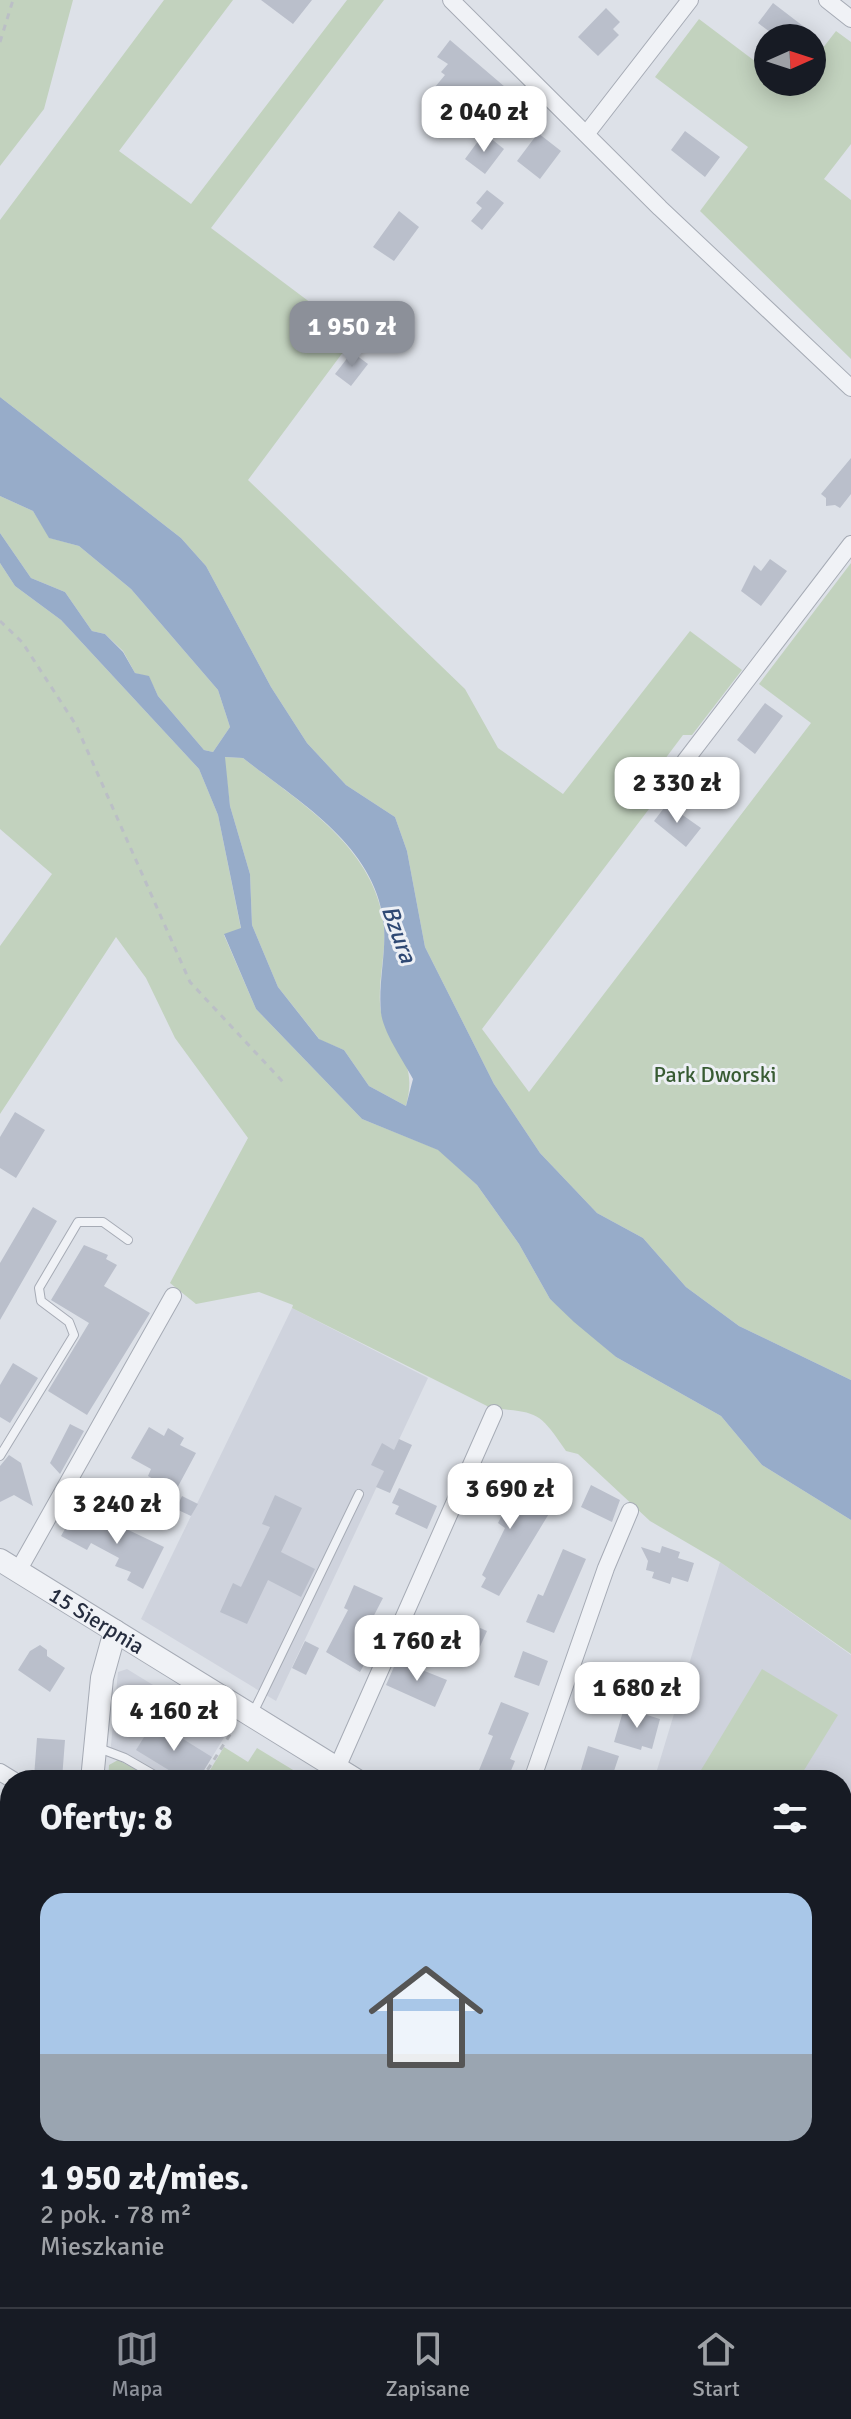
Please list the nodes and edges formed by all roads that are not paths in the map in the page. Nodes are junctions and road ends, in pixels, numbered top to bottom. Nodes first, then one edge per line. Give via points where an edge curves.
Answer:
1 (451, 0) edge
2 (690, 0) edge
3 (827, 0) edge
4 (851, 19) edge
5 (587, 133) junction
6 (851, 388) edge
7 (851, 544) edge
8 (685, 761) dead end
9 (128, 1240) dead end
10 (173, 1296) dead end
11 (494, 1413) dead end
12 (0, 1456) edge
13 (359, 1494) dead end
14 (630, 1511) dead end
15 (9, 1565) edge
16 (115, 1631) junction
17 (251, 1716) junction
18 (95, 1747) junction
19 (93, 1770) edge
20 (146, 1770) edge
21 (340, 1770) edge
22 (349, 1770) edge
23 (535, 1770) edge

1 - 5 street
2 - 5 street
3 - 4 street
5 - 6 street
7 - 8 street
9 - 12 lane via 103,1222 78,1222 39,1288 41,1301 69,1322 74,1335
10 - 15 street
11 - 22 street
13 - 17 lane
14 - 23 street
15 - 16 street, 15 Sierpnia
16 - 17 street, 15 Sierpnia
16 - 18 street via 102,1678
17 - 21 street, 15 Sierpnia
18 - 19 street
18 - 20 lane

